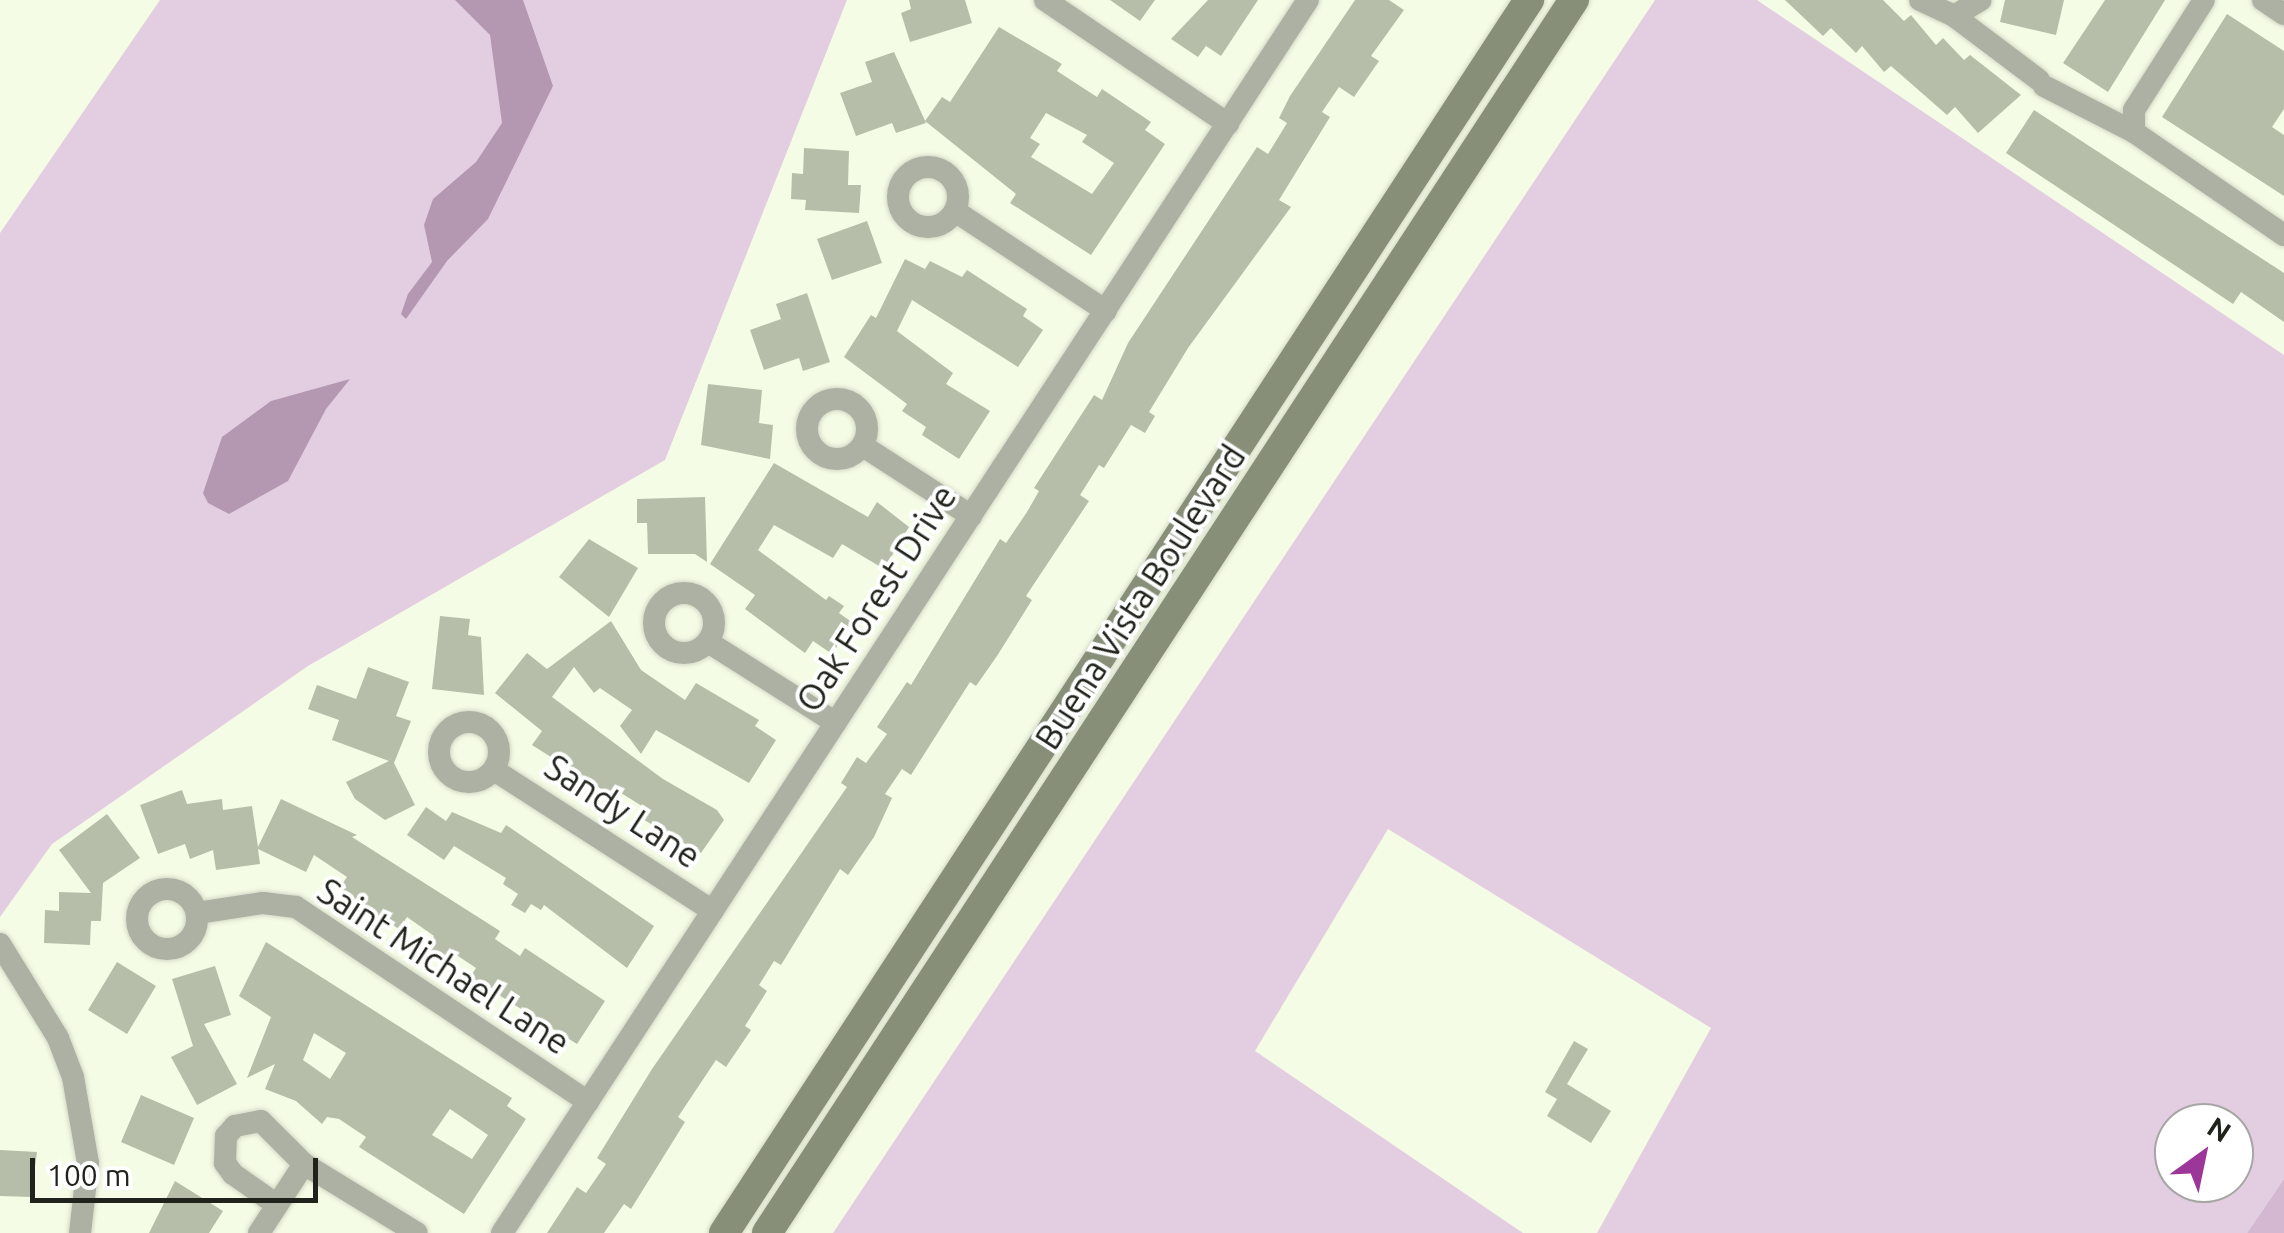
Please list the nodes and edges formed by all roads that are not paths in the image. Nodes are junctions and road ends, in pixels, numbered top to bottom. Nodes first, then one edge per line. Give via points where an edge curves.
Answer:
1 (1308, 0) edge
2 (1529, 0) edge
3 (1574, 0) edge
4 (1920, 0) edge
5 (1981, 0) edge
6 (2204, 0) edge
7 (2263, 0) edge
8 (1056, 3) edge
9 (2284, 14) edge
10 (1954, 16) junction
11 (1228, 124) junction
12 (2134, 132) junction
13 (955, 211) dead end
14 (2284, 235) edge
15 (1106, 311) junction
16 (863, 446) dead end
17 (972, 516) junction
18 (708, 642) dead end
19 (836, 722) junction
20 (494, 770) dead end
21 (713, 910) junction
22 (198, 913) dead end
23 (0, 944) edge
24 (588, 1102) junction
25 (304, 1164) junction
26 (277, 1205) junction
27 (80, 1233) edge
28 (259, 1233) edge
29 (417, 1233) edge
30 (502, 1233) edge
31 (724, 1233) edge
32 (768, 1233) edge

1 - 11 street, Oak Forest Drive
2 - 31 main road, Buena Vista Boulevard
3 - 32 main road, Buena Vista Boulevard
4 - 10 street
5 - 10 street
6 - 12 street via 2134,110
7 - 9 street
8 - 11 street
10 - 12 street via 2041,83
11 - 15 street, Oak Forest Drive
12 - 14 street
13 - 15 street
15 - 17 street, Oak Forest Drive
16 - 17 street
17 - 19 street, Oak Forest Drive
18 - 19 street
19 - 21 street, Oak Forest Drive
20 - 21 street, Sandy Lane
21 - 24 street, Oak Forest Drive
22 - 24 street, Saint Michael Lane via 263,903 296,908
23 - 27 street via 49,1022 73,1077 88,1164
24 - 30 street, Oak Forest Drive
25 - 26 street
25 - 26 street via 261,1121 235,1126 226,1136 225,1162 233,1174
25 - 29 street
26 - 28 street

